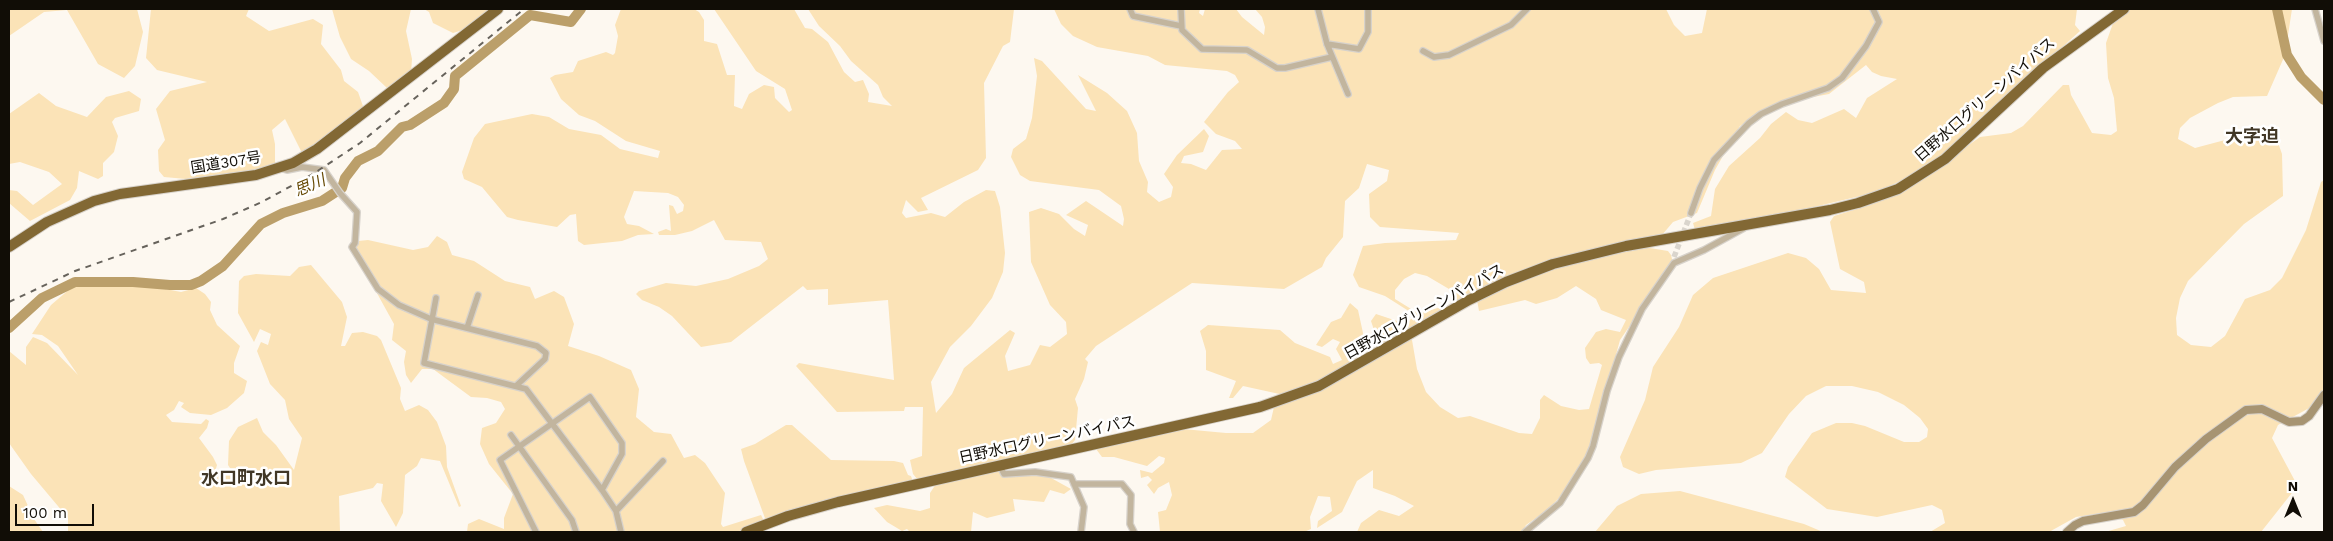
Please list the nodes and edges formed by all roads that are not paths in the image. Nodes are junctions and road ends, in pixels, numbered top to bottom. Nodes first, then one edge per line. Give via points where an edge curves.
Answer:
1 (498, 9) edge
2 (1130, 9) edge
3 (1181, 9) edge
4 (1318, 9) edge
5 (1368, 9) edge
6 (1527, 9) edge
7 (1873, 9) edge
8 (2124, 9) edge
9 (2315, 9) edge
10 (1181, 26) junction
11 (2324, 41) edge
12 (1327, 44) junction
13 (1423, 51) dead end
14 (1332, 57) junction
15 (1348, 94) dead end
16 (280, 168) junction
17 (1691, 213) tunnel mouth
18 (1749, 225) junction
19 (9, 247) edge
20 (478, 295) dead end
21 (436, 298) dead end
22 (431, 319) junction
23 (467, 328) junction
24 (517, 385) junction
25 (2324, 395) edge
26 (552, 423) junction
27 (510, 435) dead end
28 (519, 448) junction
29 (663, 461) dead end
30 (1000, 466) junction
31 (1074, 484) junction
32 (602, 490) junction
33 (616, 511) junction
34 (536, 532) edge
35 (576, 532) edge
36 (621, 532) edge
37 (746, 532) edge
38 (1081, 532) edge
39 (1134, 532) edge
40 (1525, 532) edge
41 (2067, 532) edge

1 - 16 highway, 国道307号 via 317,150
2 - 10 street via 1133,16
3 - 10 street
4 - 12 street
5 - 12 street via 1368,32 1359,49
6 - 13 street via 1512,25 1449,55 1434,57
7 - 17 street via 1879,22 1842,78 1828,88 1768,110 1749,123 1714,160
8 - 18 highway, 日野水口グリーンバイパス via 2043,68 1945,159 1898,189 1858,203
9 - 11 street
10 - 14 street via 1190,40 1202,49 1246,50 1277,68
12 - 14 street
14 - 15 street
16 - 19 highway, 国道307号 via 256,175 150,189 94,201 47,222
16 - 22 street via 324,170 355,207 355,243 352,247 378,289 399,305
18 - 30 highway, 日野水口グリーンバイパス via 1626,246 1553,264 1469,300 1319,386 1260,407
18 - 40 street via 1704,250 1674,260 1642,309 1618,357 1588,458 1560,503
20 - 23 street
21 - 22 street
22 - 23 street
22 - 24 street via 424,363
23 - 24 street via 537,346 546,353 545,359
24 - 26 street via 526,389
25 - 41 main road via 2309,416 2302,420 2289,422 2262,409 2246,410 2175,467 2134,512 2083,521
26 - 28 street
26 - 32 street
26 - 32 street via 590,397 622,443 622,454
27 - 28 street
28 - 34 street via 500,460
28 - 35 street via 572,520
29 - 33 street
30 - 31 street via 1004,474 1060,474 1072,477
30 - 37 highway, 日野水口グリーンバイパス via 838,502
31 - 38 street via 1084,507
31 - 39 street via 1124,482 1130,495 1130,524
32 - 33 street
33 - 36 street

